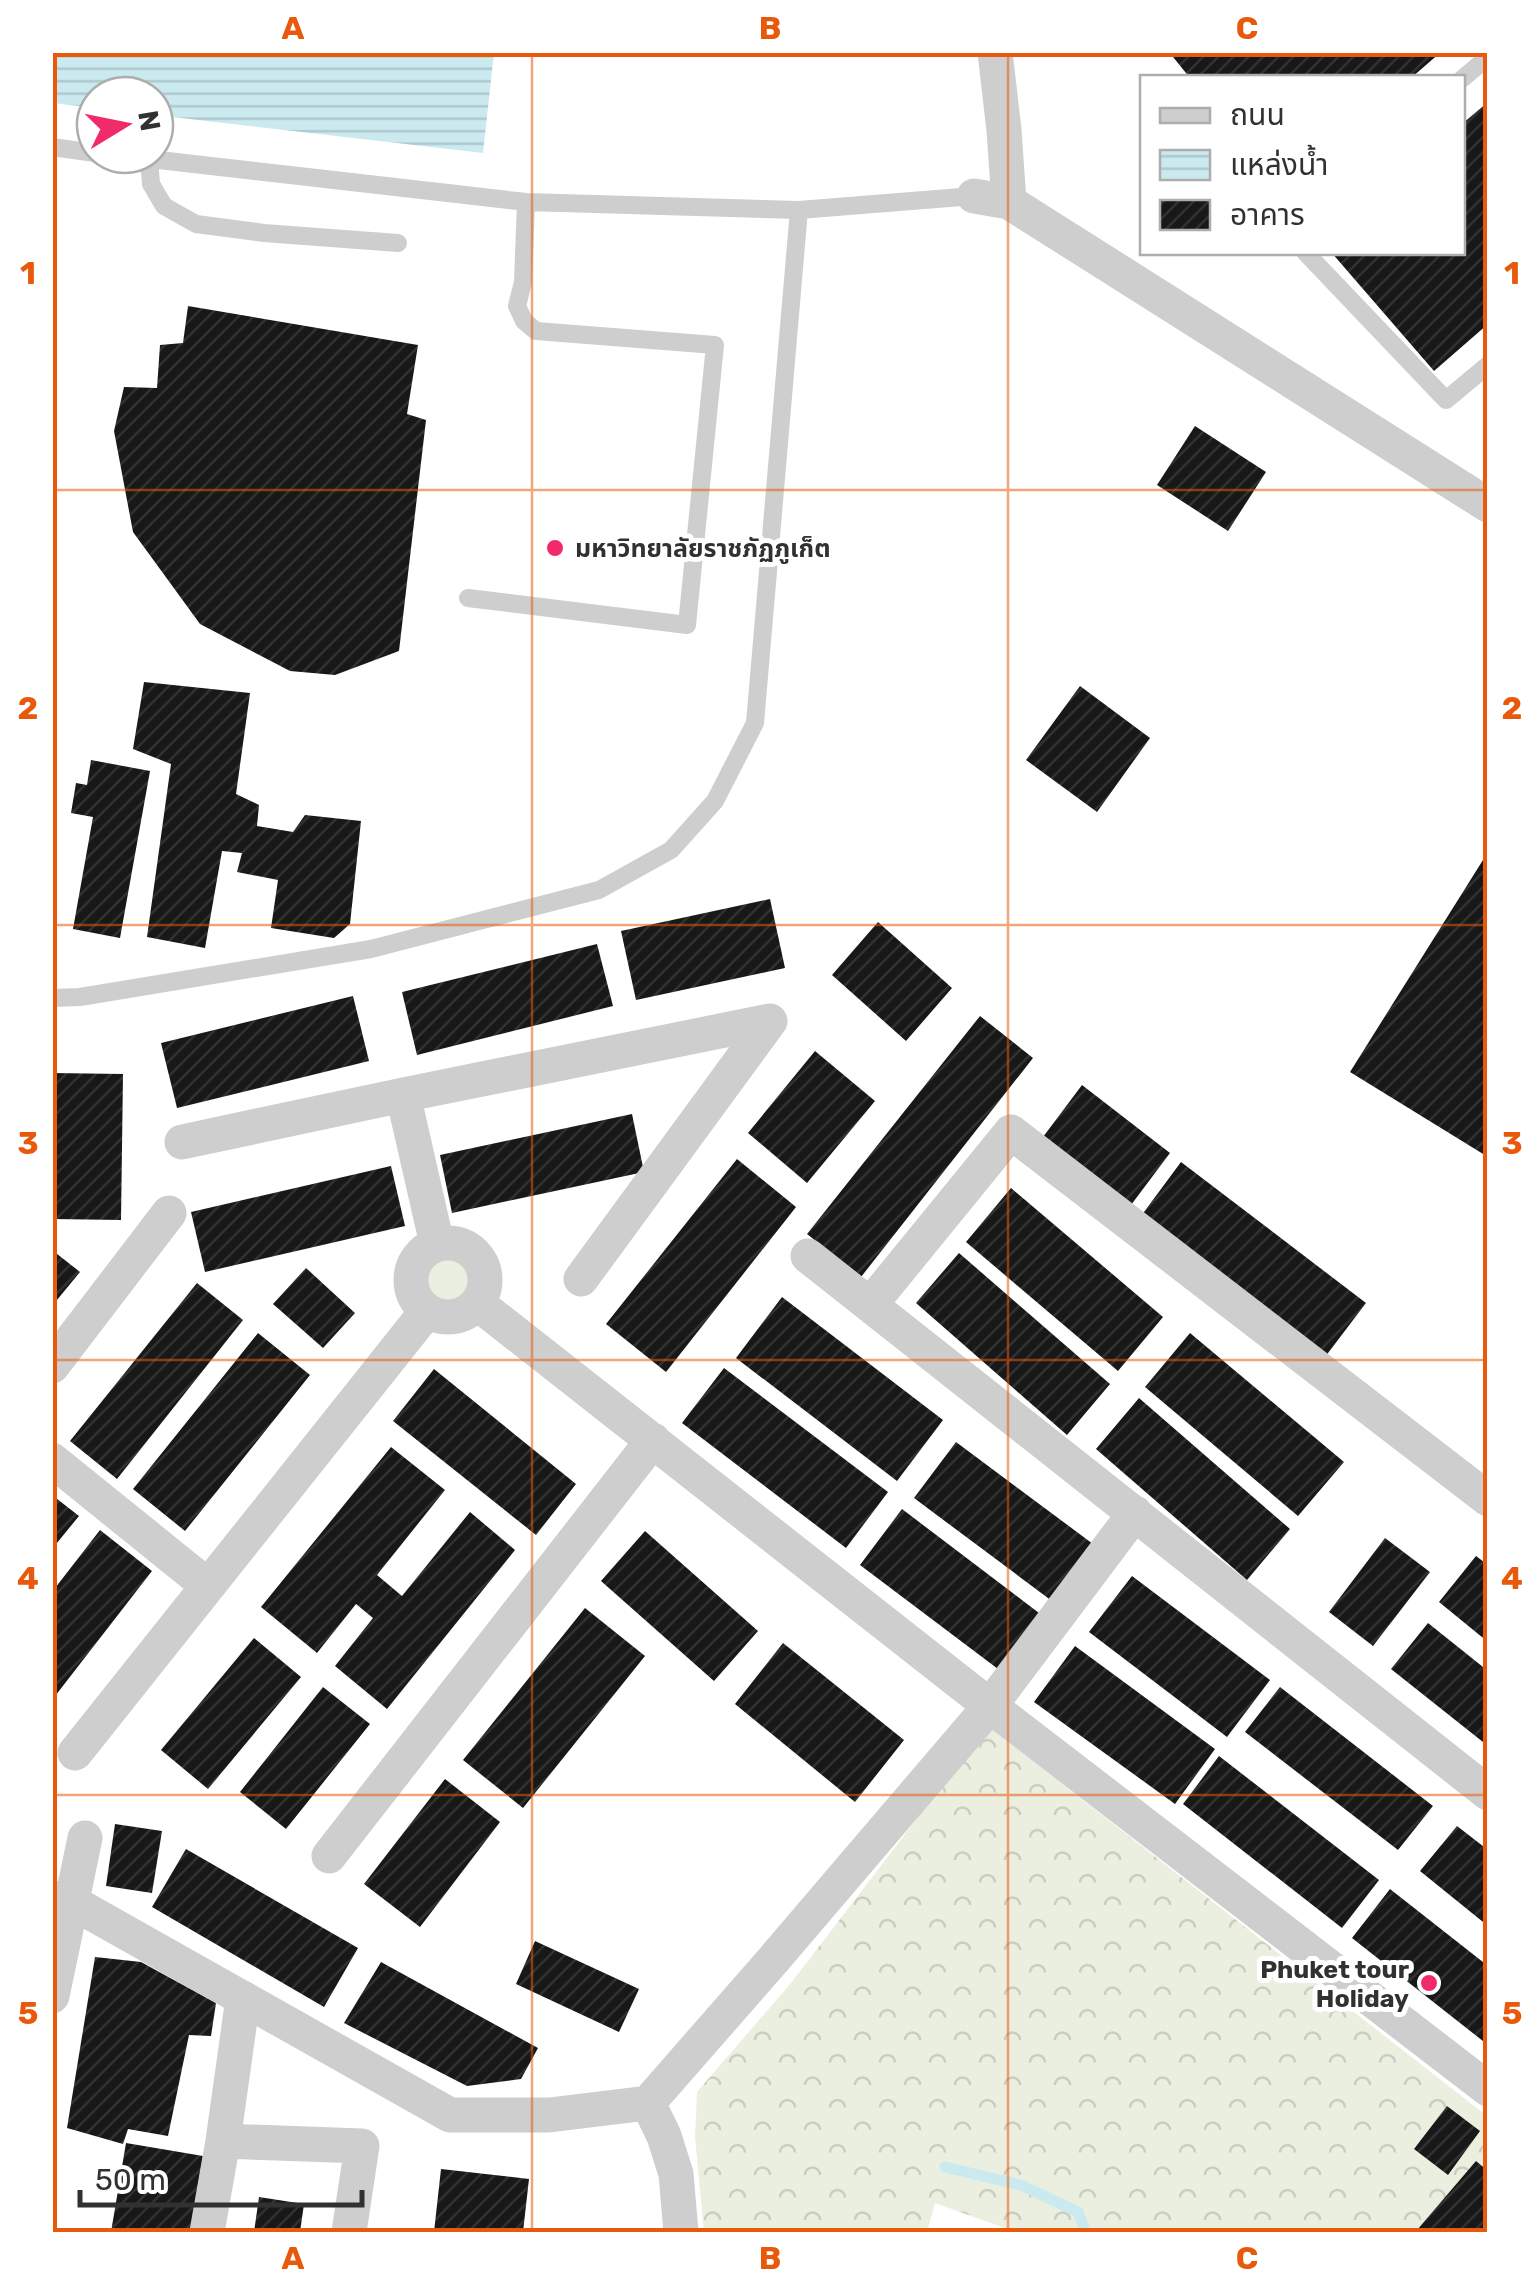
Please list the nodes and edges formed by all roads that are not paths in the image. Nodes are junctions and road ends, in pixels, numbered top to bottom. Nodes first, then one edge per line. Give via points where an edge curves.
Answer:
1 (995, 52) edge
2 (1488, 57) edge
3 (1465, 76) edge
4 (175, 162) edge
5 (150, 175) edge
6 (974, 196) joint
7 (526, 202) junction
8 (1009, 202) junction
9 (798, 210) junction
10 (398, 244) dead end
11 (1308, 255) edge
12 (1488, 364) edge
13 (1488, 505) edge
14 (468, 598) dead end
15 (52, 998) edge
16 (403, 1094) junction
17 (182, 1142) dead end
18 (169, 1212) dead end
19 (436, 1244) junction
20 (808, 1256) dead end
21 (581, 1279) dead end
22 (477, 1304) junction
23 (870, 1304) junction
24 (427, 1311) junction
25 (52, 1366) edge
26 (653, 1440) junction
27 (52, 1460) edge
28 (1488, 1499) edge
29 (1134, 1513) junction
30 (208, 1586) junction
31 (990, 1706) junction
32 (75, 1753) dead end
33 (1488, 1793) edge
34 (85, 1838) dead end
35 (330, 1856) dead end
36 (61, 1899) edge
37 (52, 1996) edge
38 (243, 1998) junction
39 (1488, 2089) edge
40 (648, 2102) junction
41 (223, 2141) junction
42 (207, 2232) edge
43 (349, 2232) edge
44 (681, 2232) edge

1 - 8 street
2 - 3 lane
4 - 7 lane
5 - 10 lane via 164,206 196,224
6 - 8 street
6 - 9 lane
7 - 9 lane
7 - 14 lane via 517,306 536,331 715,346 687,625
8 - 13 street
9 - 15 lane via 756,723 714,801 671,850 598,890 371,949
11 - 12 lane via 1446,400
16 - 17 street
16 - 19 street
16 - 21 street via 770,1021
18 - 25 street
19 - 22 street via 462,1245 479,1259 485,1273
19 - 24 street via 422,1252 411,1274 417,1301
20 - 23 street
22 - 24 street via 448,1318
22 - 26 street
23 - 28 street via 1011,1132
23 - 29 street
24 - 30 street
26 - 31 street
26 - 35 street
27 - 30 street
29 - 31 street
29 - 33 street
30 - 32 street
31 - 39 street
31 - 40 street
34 - 36 street
36 - 37 street
36 - 38 street
38 - 40 street via 450,2115 550,2115
38 - 41 street
40 - 44 street via 676,2174
41 - 42 street
41 - 43 street via 362,2146

